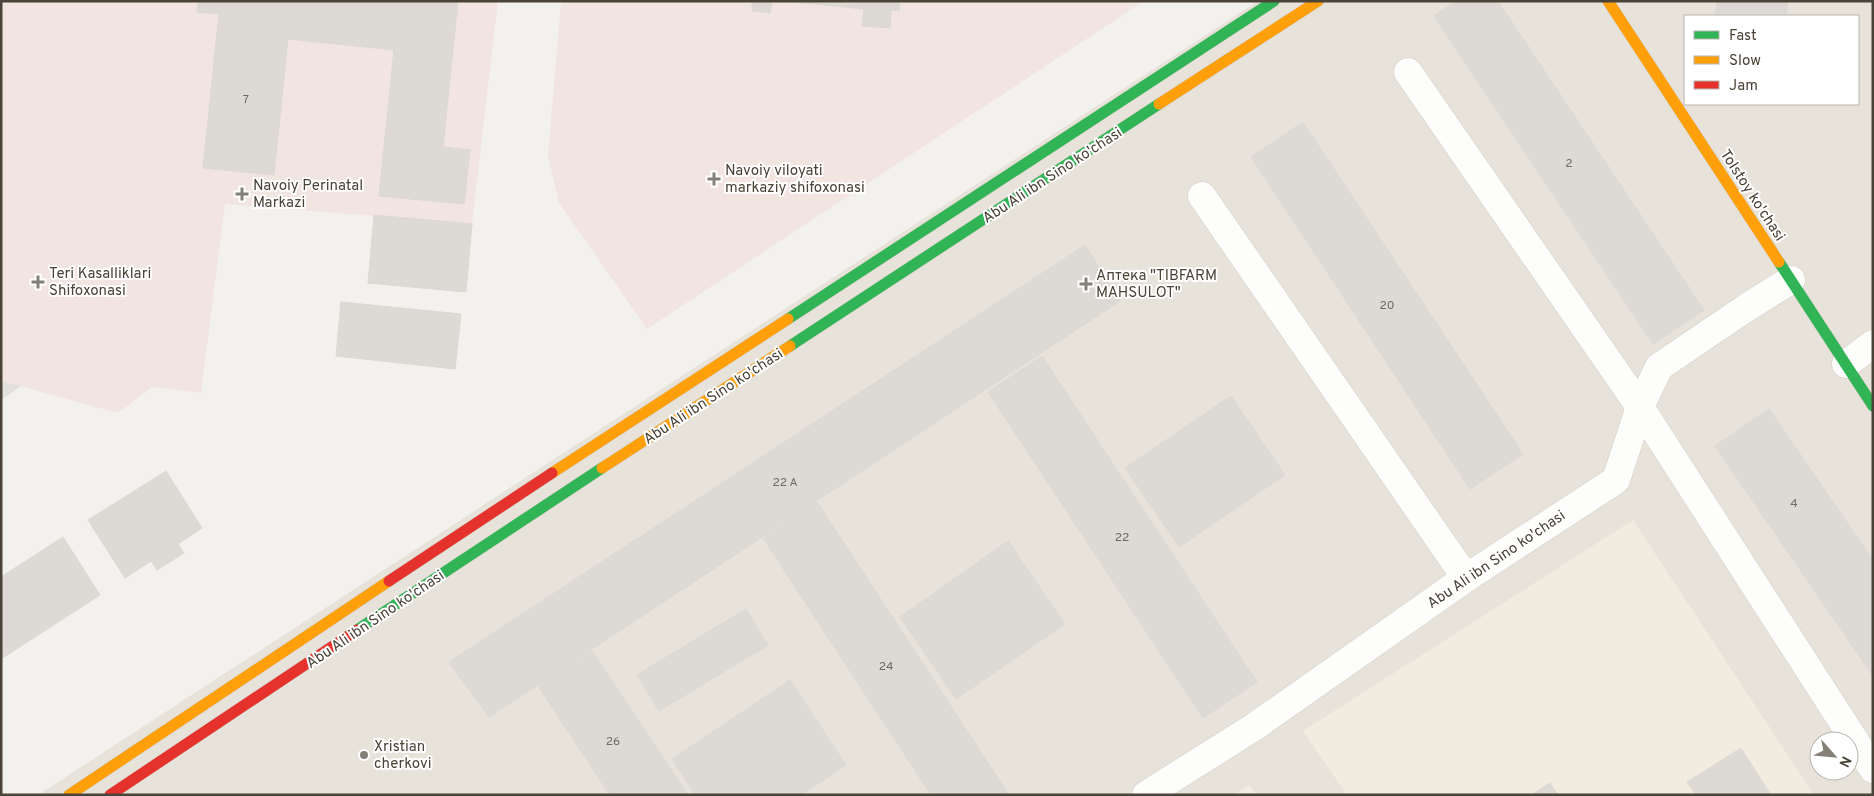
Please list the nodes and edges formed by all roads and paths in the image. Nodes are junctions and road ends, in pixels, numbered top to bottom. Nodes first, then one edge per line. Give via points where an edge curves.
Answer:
1 (1274, 1) edge
2 (1318, 1) edge
3 (1608, 1) edge
4 (1408, 72) dead end
5 (1202, 196) dead end
6 (1791, 280) junction
7 (1873, 344) edge
8 (1846, 364) junction
9 (1873, 406) edge
10 (1640, 407) junction
11 (1466, 578) junction
12 (1873, 769) edge
13 (69, 795) edge
14 (110, 795) edge
15 (1146, 795) edge

1 - 13 street, Abu Ali ibn Sino ko'chasi via 598,443
2 - 14 street, Abu Ali ibn Sino ko'chasi via 521,521
3 - 6 street, Tolstoy ko'chasi
4 - 10 street
5 - 11 street
6 - 8 street, Tolstoy ko'chasi
6 - 10 street, Abu Ali ibn Sino ko'chasi via 1659,367
7 - 8 street
8 - 9 street, Tolstoy ko'chasi
10 - 11 street, Abu Ali ibn Sino ko'chasi via 1616,480
10 - 12 street
11 - 15 street, Abu Ali ibn Sino ko'chasi via 1254,727

